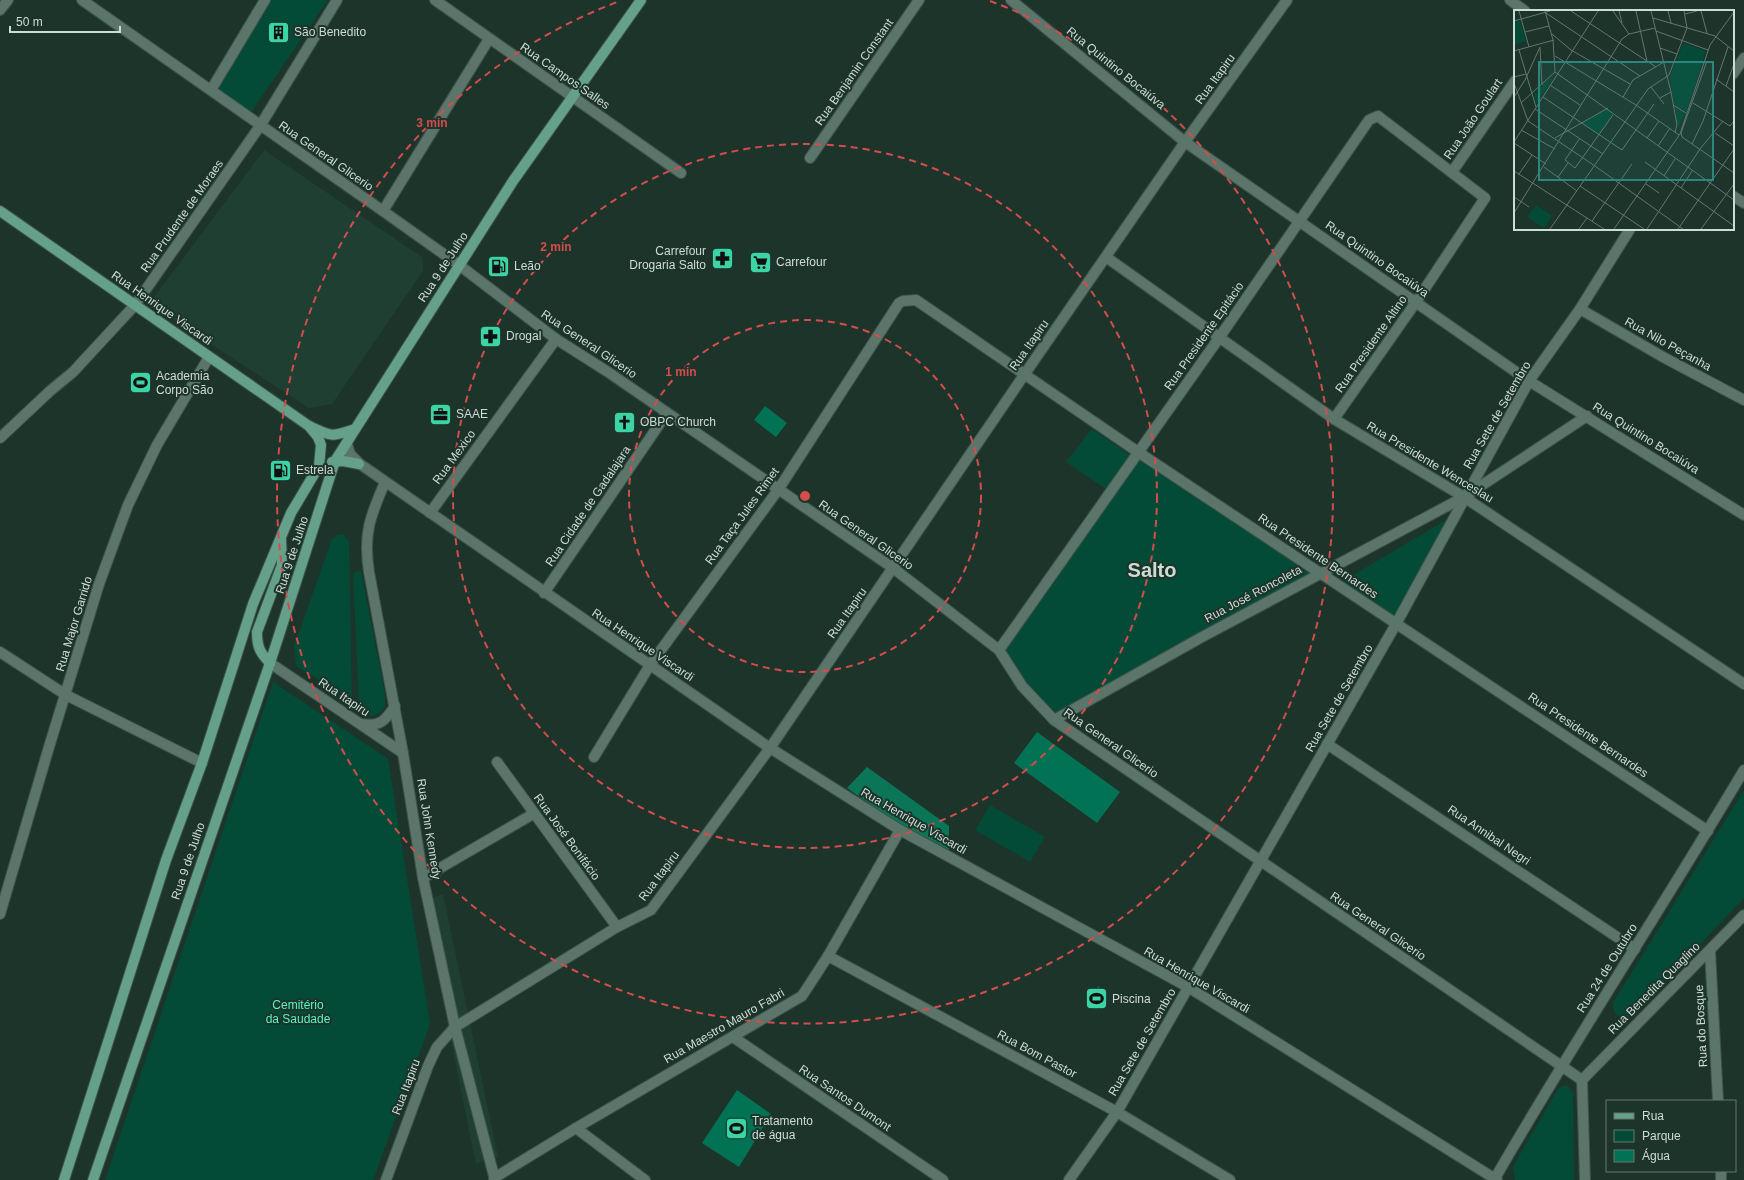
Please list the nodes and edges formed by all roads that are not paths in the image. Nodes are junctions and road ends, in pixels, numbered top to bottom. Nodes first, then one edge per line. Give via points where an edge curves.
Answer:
1 (8, 0) edge
2 (82, 0) edge
3 (265, 0) edge
4 (337, 0) edge
5 (435, 0) edge
6 (641, 0) edge
7 (919, 0) edge
8 (1011, 0) edge
9 (1287, 0) edge
10 (1510, 0) edge
11 (0, 10) edge
12 (1524, 10) edge
13 (489, 39) junction
14 (1744, 58) edge
15 (1734, 73) edge
16 (1514, 82) edge
17 (211, 90) junction
18 (572, 96) junction
19 (260, 126) junction
20 (1186, 142) junction
21 (810, 158) dead end
22 (1452, 172) junction
23 (681, 173) dead end
24 (1734, 197) edge
25 (1744, 203) edge
26 (0, 211) edge
27 (383, 211) junction
28 (1301, 221) junction
29 (1629, 230) edge
30 (1106, 257) junction
31 (459, 265) junction
32 (916, 300) joint
33 (1416, 302) junction
34 (135, 305) junction
35 (1580, 309) junction
36 (1219, 338) junction
37 (556, 339) junction
38 (209, 356) junction
39 (1024, 375) junction
40 (1529, 381) junction
41 (1744, 400) edge
42 (667, 413) junction
43 (1587, 416) junction
44 (1334, 419) junction
45 (310, 426) junction
46 (354, 429) junction
47 (0, 438) edge
48 (347, 444) junction
49 (1138, 452) junction
50 (335, 461) junction
51 (359, 464) junction
52 (319, 466) junction
53 (385, 482) junction
54 (778, 490) junction
55 (1464, 497) junction
56 (430, 513) junction
57 (1744, 516) edge
58 (281, 534) junction
59 (894, 568) junction
60 (1321, 573) junction
61 (544, 593) junction
62 (1396, 624) junction
63 (999, 650) junction
64 (0, 652) edge
65 (270, 663) junction
66 (650, 665) junction
67 (1744, 684) edge
68 (66, 695) junction
69 (395, 706) junction
70 (1054, 720) junction
71 (361, 724) junction
72 (1327, 744) junction
73 (770, 748) junction
74 (403, 753) junction
75 (594, 757) dead end
76 (497, 762) dead end
77 (202, 763) junction
78 (1744, 770) edge
79 (533, 814) junction
80 (900, 830) junction
81 (1708, 831) junction
82 (1260, 861) junction
83 (423, 878) junction
84 (0, 914) edge
85 (1744, 915) edge
86 (618, 927) junction
87 (1635, 949) junction
88 (1710, 950) junction
89 (828, 956) junction
90 (1188, 987) junction
91 (455, 1027) junction
92 (733, 1037) junction
93 (1560, 1066) junction
94 (1582, 1080) junction
95 (1718, 1100) edge
96 (1116, 1112) junction
97 (576, 1128) junction
98 (494, 1179) edge
99 (1495, 1179) edge
100 (64, 1180) edge
101 (93, 1180) edge
102 (386, 1180) edge
103 (646, 1180) edge
104 (943, 1180) edge
105 (1070, 1180) edge
106 (1230, 1180) edge
107 (1585, 1180) edge

1 - 11 street
2 - 17 street, Rua General Glicerio
3 - 17 street
4 - 19 street, Rua Prudente de Moraes
5 - 13 street, Rua Campos Salles
6 - 18 main road, Rua 9 de Julho
7 - 21 street, Rua Benjamin Constant
8 - 20 street, Rua Quintino Bocaiúva
9 - 20 street, Rua Itapiru
10 - 12 street
13 - 18 street, Rua Campos Salles
13 - 27 street
14 - 15 street
16 - 22 street, Rua João Goulart
17 - 19 street, Rua General Glicerio
18 - 23 street, Rua Campos Salles
18 - 31 main road, Rua 9 de Julho
19 - 27 street, Rua General Glicerio
19 - 34 street, Rua Prudente de Moraes
20 - 28 street, Rua Quintino Bocaiúva
20 - 30 street, Rua Itapiru
22 - 28 street, Rua Presidente Epitácio via 1378,116 1369,120
22 - 33 street, Rua Presidente Altino via 1485,198
24 - 25 street
26 - 34 main road, Rua Henrique Viscardi
27 - 31 street, Rua General Glicerio
28 - 33 street, Rua Quintino Bocaiúva
28 - 36 street, Rua Presidente Epitácio
29 - 35 street, Rua Sete de Setembro
30 - 36 street, Rua Presidente Wenceslau
30 - 39 street, Rua Itapiru
31 - 37 street, Rua General Glicerio
31 - 46 main road, Rua 9 de Julho
32 - 39 street, Rua Presidente Bernardes
32 - 54 street, Rua Taça Jules Rimet via 899,303
33 - 40 street, Rua Quintino Bocaiúva
33 - 44 street, Rua Presidente Altino
34 - 38 main road, Rua Henrique Viscardi
34 - 47 street, Rua Prudente de Moraes via 73,372
35 - 40 street, Rua Sete de Setembro
35 - 41 street, Rua Nilo Peçanha
36 - 44 street, Rua Presidente Wenceslau
36 - 49 street, Rua Presidente Epitácio
37 - 42 street, Rua General Glicerio
37 - 56 street, Rua Mexico
38 - 45 main road, Rua Henrique Viscardi
38 - 68 street, Rua Major Garrido via 157,444 128,505 99,584
39 - 49 street, Rua Presidente Bernardes
39 - 59 street, Rua Itapiru
40 - 43 street, Rua Quintino Bocaiúva
40 - 55 street, Rua Sete de Setembro
42 - 54 street, Rua General Glicerio
42 - 61 street, Rua Cidade de Gadalajara
43 - 55 street, Rua José Roncoleta
43 - 57 street, Rua Quintino Bocaiúva
44 - 55 street, Rua Presidente Wenceslau
45 - 46 main road, Rua Henrique Viscardi via 329,436
45 - 52 main road, Rua 9 de Julho via 320,445
46 - 48 main road, Rua 9 de Julho
48 - 50 main road, Rua 9 de Julho
48 - 51 street, Rua Henrique Viscardi via 350,454
49 - 60 street, Rua Presidente Bernardes
49 - 63 street, Rua Presidente Epitácio
50 - 51 main road
50 - 52 main road
50 - 65 main road, Rua 9 de Julho
51 - 53 street, Rua Henrique Viscardi
52 - 58 main road, Rua 9 de Julho
53 - 56 street, Rua Henrique Viscardi
53 - 69 street, Rua John Kennedy via 368,525 366,550
54 - 59 street, Rua General Glicerio
54 - 66 street, Rua Taça Jules Rimet
55 - 60 street, Rua José Roncoleta
55 - 62 street, Rua Sete de Setembro
55 - 67 street, Rua Presidente Wenceslau
56 - 61 street, Rua Henrique Viscardi
58 - 65 main road via 282,565 257,632 260,653
58 - 77 main road, Rua 9 de Julho via 253,604
59 - 63 street, Rua General Glicerio
59 - 73 street, Rua Itapiru
60 - 62 street, Rua Presidente Bernardes
60 - 70 street, Rua José Roncoleta
61 - 66 street, Rua Henrique Viscardi
62 - 72 street, Rua Sete de Setembro
62 - 81 street, Rua Presidente Bernardes
63 - 70 street, Rua General Glicerio via 1022,686
64 - 68 street
65 - 71 street, Rua Itapiru
65 - 101 main road, Rua 9 de Julho
66 - 73 street, Rua Henrique Viscardi
66 - 75 street, Rua Taça Jules Rimet
68 - 77 street
68 - 84 street, Rua Major Garrido
69 - 71 street via 379,724
69 - 74 street, Rua John Kennedy
70 - 82 street, Rua General Glicerio
71 - 74 street, Rua Itapiru
72 - 82 street, Rua Sete de Setembro
72 - 87 street, Rua Annibal Negri
73 - 80 street, Rua Henrique Viscardi
73 - 86 street, Rua Itapiru via 651,910
74 - 83 street, Rua John Kennedy
76 - 79 street, Rua José Bonifácio
77 - 100 main road, Rua 9 de Julho via 166,860
78 - 81 street, Rua 24 de Outubro
79 - 83 street
79 - 86 street, Rua José Bonifácio
80 - 89 street, Rua Maestro Mauro Fabri
80 - 90 street, Rua Henrique Viscardi
81 - 87 street, Rua 24 de Outubro
82 - 90 street, Rua Sete de Setembro
82 - 93 street, Rua General Glicerio
83 - 91 street, Rua John Kennedy
85 - 88 street, Rua Benedita Quaglino
86 - 91 street, Rua Itapiru
87 - 93 street, Rua 24 de Outubro
88 - 94 street, Rua Benedita Quaglino
88 - 95 street, Rua do Bosque
89 - 92 street, Rua Maestro Mauro Fabri via 802,996
89 - 96 street, Rua Bom Pastor
90 - 96 street, Rua Sete de Setembro
90 - 99 street, Rua Henrique Viscardi
91 - 98 street, Rua John Kennedy
91 - 102 street, Rua Itapiru via 437,1047 428,1066
92 - 97 street, Rua Maestro Mauro Fabri
92 - 104 street, Rua Santos Dumont
93 - 94 street, Rua General Glicerio
93 - 99 street, Rua 24 de Outubro
94 - 107 street
96 - 105 street, Rua Sete de Setembro
96 - 106 street, Rua Bom Pastor
97 - 98 street, Rua Maestro Mauro Fabri
97 - 103 street

